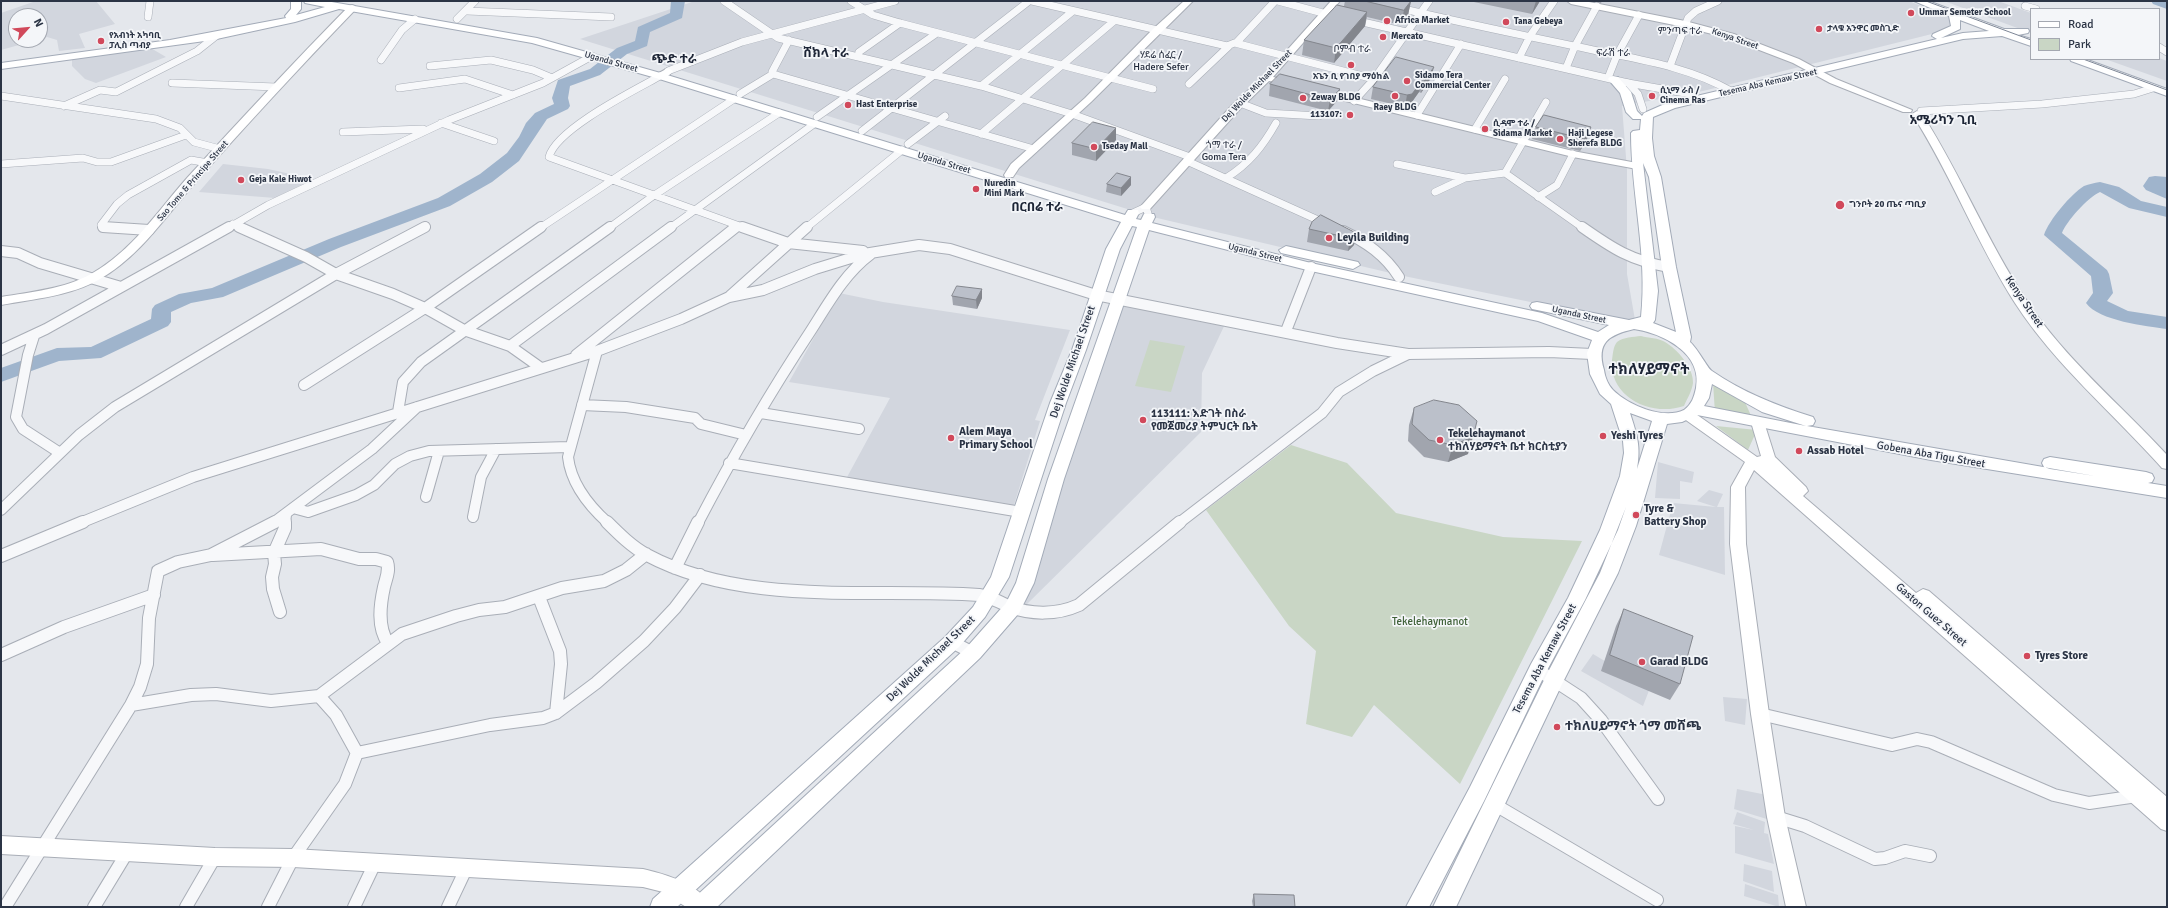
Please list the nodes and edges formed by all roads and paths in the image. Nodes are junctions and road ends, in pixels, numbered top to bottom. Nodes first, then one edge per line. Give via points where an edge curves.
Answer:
1 (150, 1) edge
2 (296, 1) edge
3 (309, 1) edge
4 (475, 1) edge
5 (724, 1) edge
6 (851, 1) edge
7 (896, 1) edge
8 (1031, 1) edge
9 (1189, 1) edge
10 (1275, 1) edge
11 (1278, 1) edge
12 (1336, 1) edge
13 (1371, 1) edge
14 (1429, 1) edge
15 (1554, 1) edge
16 (1571, 1) edge
17 (1718, 1) edge
18 (1918, 1) edge
19 (1943, 1) edge
20 (344, 3) edge
21 (1600, 5) edge
22 (2025, 6) dead end
23 (2032, 8) edge
24 (863, 10) junction
25 (467, 11) junction
26 (1073, 11) junction
27 (1419, 13) junction
28 (1326, 14) junction
29 (1954, 14) junction
30 (1639, 15) junction
31 (290, 16) junction
32 (148, 17) dead end
33 (612, 17) dead end
34 (1340, 17) edge
35 (415, 19) junction
36 (457, 19) junction
37 (1348, 19) edge
38 (1114, 21) junction
39 (900, 23) junction
40 (1685, 24) junction
41 (795, 27) junction
42 (1156, 31) junction
43 (2002, 32) junction
44 (2027, 32) edge
45 (937, 33) junction
46 (1407, 33) junction
47 (770, 34) junction
48 (216, 36) junction
49 (1530, 36) junction
50 (802, 37) junction
51 (792, 41) junction
52 (975, 42) junction
53 (2030, 43) edge
54 (1461, 44) junction
55 (1232, 45) junction
56 (1575, 46) junction
57 (853, 53) junction
58 (1020, 54) junction
59 (1617, 55) junction
60 (600, 56) junction
61 (1287, 56) junction
62 (1518, 58) junction
63 (381, 60) dead end
64 (2078, 60) edge
65 (2105, 60) edge
66 (898, 61) junction
67 (1, 62) edge
68 (1062, 65) junction
69 (1, 66) edge
70 (430, 66) dead end
71 (891, 66) junction
72 (1670, 66) junction
73 (1808, 67) junction
74 (1566, 68) junction
75 (664, 73) junction
76 (773, 74) junction
77 (933, 75) junction
78 (552, 78) junction
79 (1109, 78) junction
80 (1267, 78) junction
81 (1374, 79) junction
82 (1505, 79) dead end
83 (1611, 79) junction
84 (172, 83) dead end
85 (1628, 83) junction
86 (2167, 83) edge
87 (1189, 84) dead end
88 (980, 86) junction
89 (276, 87) junction
90 (399, 88) dead end
91 (2153, 88) junction
92 (1153, 89) dead end
93 (1727, 89) junction
94 (2167, 93) edge
95 (1691, 94) junction
96 (513, 95) junction
97 (850, 95) junction
98 (1, 96) edge
99 (737, 96) junction
100 (1021, 99) junction
101 (1354, 101) junction
102 (1546, 102) dead end
103 (1240, 103) junction
104 (64, 106) junction
105 (893, 107) junction
106 (1914, 110) junction
107 (778, 113) junction
108 (1072, 114) junction
109 (1643, 114) junction
110 (1417, 115) junction
111 (945, 116) dead end
112 (1319, 116) dead end
113 (816, 120) junction
114 (938, 121) junction
115 (441, 123) junction
116 (1276, 123) dead end
117 (430, 128) junction
118 (1475, 130) junction
119 (862, 131) junction
120 (343, 132) dead end
121 (981, 134) junction
122 (186, 135) junction
123 (494, 141) dead end
124 (1523, 141) junction
125 (905, 147) junction
126 (220, 149) junction
127 (1034, 150) junction
128 (1573, 154) junction
129 (1188, 159) junction
130 (208, 162) junction
131 (1, 164) edge
132 (1398, 164) dead end
133 (1637, 166) junction
134 (1650, 170) junction
135 (1505, 173) junction
136 (1006, 177) junction
137 (1226, 178) junction
138 (1465, 178) junction
139 (614, 180) junction
140 (1435, 192) dead end
141 (653, 196) junction
142 (1538, 197) junction
143 (695, 210) junction
144 (1140, 216) junction
145 (233, 224) junction
146 (426, 226) dead end
147 (737, 226) junction
148 (149, 230) junction
149 (788, 243) junction
150 (1, 251) edge
151 (873, 252) junction
152 (1649, 264) junction
153 (1311, 267) junction
154 (1669, 267) junction
155 (336, 274) junction
156 (94, 277) junction
157 (1399, 277) junction
158 (121, 287) junction
159 (1096, 295) junction
160 (729, 296) junction
161 (1117, 299) junction
162 (1, 301) edge
163 (425, 308) junction
164 (1632, 324) junction
165 (464, 330) junction
166 (1286, 331) junction
167 (34, 336) junction
168 (1600, 338) junction
169 (1683, 343) junction
170 (510, 346) junction
171 (1, 350) edge
172 (597, 351) junction
173 (1408, 354) junction
174 (1592, 354) junction
175 (570, 359) junction
176 (541, 368) junction
177 (1704, 374) junction
178 (304, 385) dead end
179 (1748, 398) junction
180 (1618, 401) junction
181 (1058, 402) junction
182 (582, 405) junction
183 (420, 406) junction
184 (1080, 408) junction
185 (398, 412) junction
186 (1692, 412) junction
187 (761, 413) junction
188 (1661, 418) junction
189 (1758, 422) junction
190 (859, 430) dead end
191 (746, 435) junction
192 (569, 447) junction
193 (496, 449) junction
194 (1929, 449) junction
195 (439, 451) junction
196 (60, 453) junction
197 (1763, 460) junction
198 (728, 463) junction
199 (2167, 464) edge
200 (2167, 482) edge
201 (2167, 492) edge
202 (426, 496) dead end
203 (1, 510) edge
204 (289, 512) junction
205 (1021, 512) junction
206 (474, 517) dead end
207 (1616, 533) junction
208 (274, 553) junction
209 (646, 554) junction
210 (211, 555) junction
211 (1, 556) edge
212 (675, 568) junction
213 (700, 575) junction
214 (154, 594) junction
215 (539, 597) junction
216 (990, 597) junction
217 (1013, 608) junction
218 (280, 612) dead end
219 (952, 642) junction
220 (388, 643) junction
221 (973, 653) junction
222 (1, 656) edge
223 (1538, 670) junction
224 (1554, 680) junction
225 (2021, 686) junction
226 (319, 696) junction
227 (131, 705) junction
228 (556, 713) junction
229 (1760, 714) junction
230 (357, 753) junction
231 (1477, 794) junction
232 (2137, 796) junction
233 (1658, 799) dead end
234 (1495, 805) junction
235 (2166, 806) edge
236 (1776, 817) junction
237 (2167, 823) edge
238 (1, 845) edge
239 (41, 847) junction
240 (128, 851) junction
241 (1930, 856) dead end
242 (215, 857) junction
243 (292, 858) junction
244 (375, 863) junction
245 (466, 869) junction
246 (680, 889) junction
247 (1657, 900) dead end
248 (4, 907) edge
249 (94, 907) edge
250 (186, 907) edge
251 (268, 907) edge
252 (354, 907) edge
253 (448, 907) edge
254 (661, 907) edge
255 (701, 907) edge
256 (1417, 907) edge
257 (1445, 907) edge
258 (1796, 907) edge

1 - 32 street
2 - 31 main road via 296,9
3 - 20 main road, Uganda Street
4 - 25 street
5 - 47 street
6 - 24 street
7 - 24 street
8 - 26 street
8 - 52 street
9 - 42 main road
10 - 55 street
11 - 28 street
12 - 28 main road, Dej Wolde Michael Street
13 - 27 street
14 - 27 street
15 - 49 street
16 - 21 main road, Kenya Street
17 - 40 street via 1696,11
18 - 29 main road
19 - 44 main road
20 - 31 main road
20 - 35 main road, Uganda Street
20 - 36 main road, Uganda Street
20 - 48 main road via 275,24
20 - 89 main road, Sao Tome & Principe Street
21 - 30 main road, Kenya Street
21 - 56 street
22 - 23 street
24 - 39 street
24 - 41 street
25 - 33 street
25 - 36 street
26 - 38 street
26 - 58 street
27 - 46 street
27 - 49 street
28 - 34 street
28 - 61 main road, Dej Wolde Michael Street
29 - 43 main road
29 - 73 main road, Tesema Aba Kemaw Street via 1956,27 1938,36
30 - 40 main road, Kenya Street
30 - 59 street
31 - 67 main road via 218,31
35 - 60 main road, Uganda Street via 520,37
35 - 63 street via 402,30
36 - 60 main road, Uganda Street via 546,36
37 - 46 street
38 - 42 street
38 - 68 street
39 - 45 street
39 - 57 street
40 - 72 street
40 - 73 main road, Kenya Street via 1731,36
41 - 47 street
41 - 50 street
42 - 55 street
42 - 79 main road
43 - 44 main road, Tesema Aba Kemaw Street
43 - 53 main road
43 - 73 main road, Tesema Aba Kemaw Street via 1963,36
45 - 52 street
45 - 66 street
46 - 54 street
46 - 81 street
47 - 51 street
47 - 75 street via 718,50
48 - 69 main road
48 - 104 street via 197,51 116,92 100,90
49 - 56 street
49 - 62 street
50 - 51 street
50 - 57 street
51 - 57 street
51 - 76 street
52 - 58 street
52 - 77 street
54 - 62 street
54 - 110 street
55 - 61 street
55 - 87 street
56 - 59 street
56 - 74 street
57 - 66 street
57 - 71 street
58 - 68 street
58 - 88 street
59 - 72 street
59 - 83 street
60 - 75 main road, Uganda Street
60 - 78 street
61 - 80 main road, Dej Wolde Michael Street
61 - 81 street
62 - 74 street
64 - 91 main road
65 - 86 main road
66 - 71 street
68 - 79 street
68 - 100 street
70 - 78 street via 491,60 533,70
71 - 77 street
71 - 97 street
72 - 93 street
73 - 93 main road, Tesema Aba Kemaw Street
73 - 106 main road, Kenya Street
74 - 83 street
75 - 99 main road, Uganda Street
75 - 139 street via 569,131 550,153 551,160
76 - 97 street
76 - 99 street
77 - 88 street
77 - 105 street
78 - 96 street
79 - 92 street
79 - 108 main road
80 - 101 main road
80 - 103 main road, Dej Wolde Michael Street
81 - 101 street
82 - 118 street
83 - 85 street
83 - 109 main road via 1625,92 1632,112
84 - 89 street
85 - 95 street
85 - 109 street via 1638,94
88 - 100 street
89 - 126 main road, Sao Tome & Principe Street
90 - 96 street via 465,79
91 - 94 main road
91 - 106 street via 2134,94 2042,104
93 - 95 main road, Tesema Aba Kemaw Street
93 - 109 main road, Tesema Aba Kemaw Street
95 - 109 main road, Tesema Aba Kemaw Street
96 - 115 street
97 - 105 street
97 - 113 street
98 - 104 street
99 - 107 main road, Uganda Street
99 - 113 main road, Uganda Street
99 - 139 street
100 - 108 street
100 - 121 street
101 - 110 main road
102 - 124 street
103 - 112 street via 1270,114
103 - 129 main road, Dej Wolde Michael Street
104 - 122 street via 156,119 173,124
105 - 114 street
105 - 119 street
106 - 199 main road, Kenya Street via 1933,138 1990,249 2032,317 2095,390
107 - 113 main road, Uganda Street
107 - 141 street
108 - 127 main road
108 - 129 street
109 - 133 main road
109 - 134 main road
110 - 118 main road
111 - 114 street
113 - 119 main road, Uganda Street
113 - 125 main road, Uganda Street
113 - 143 street
114 - 121 street
114 - 125 street
115 - 117 street
115 - 123 street
116 - 137 street via 1262,148 1253,158
117 - 120 street via 394,132
117 - 145 street
118 - 124 main road
119 - 125 main road, Uganda Street
121 - 127 street
122 - 126 street via 200,144
122 - 131 street via 111,162 83,158
124 - 128 main road
124 - 135 street
125 - 136 main road, Uganda Street
125 - 149 street
126 - 130 main road, Sao Tome & Principe Street
127 - 136 main road
128 - 133 main road
128 - 142 street via 1557,185
129 - 137 street
129 - 144 main road, Dej Wolde Michael Street
130 - 148 main road, Sao Tome & Principe Street
130 - 148 street via 191,160 128,194 101,226
132 - 138 street
133 - 134 street
133 - 152 main road
134 - 154 main road via 1655,177
135 - 138 street
135 - 142 street
136 - 144 main road, Uganda Street
137 - 157 street via 1352,236 1392,264
138 - 140 street
139 - 141 street
139 - 163 street via 539,228
141 - 143 street
141 - 165 street
142 - 152 street via 1618,252
143 - 147 street
143 - 170 street
144 - 153 main road, Uganda Street
144 - 157 main road, Uganda Street
144 - 159 main road, Dej Wolde Michael Street via 1113,249
144 - 161 main road, Dej Wolde Michael Street
145 - 155 street via 306,257
145 - 158 street
146 - 155 street
147 - 149 street
147 - 175 street
148 - 156 main road, Sao Tome & Principe Street via 122,258
149 - 151 street
149 - 160 street
150 - 156 street via 18,253 40,263
151 - 159 street via 919,245 950,249
151 - 160 street via 815,269 763,290
151 - 187 street via 844,280
152 - 154 street
152 - 164 main road via 1651,291 1648,320
153 - 166 street
153 - 168 main road, Uganda Street via 1542,317
154 - 169 main road via 1684,337
155 - 163 street
155 - 196 street via 115,407 79,434
156 - 158 street
156 - 162 main road, Sao Tome & Principe Street via 64,289
157 - 164 main road, Uganda Street
158 - 167 street
159 - 161 street
159 - 181 main road, Dej Wolde Michael Street via 1079,350
160 - 172 street via 681,319
161 - 166 street
161 - 184 main road, Dej Wolde Michael Street
163 - 165 street
163 - 178 street
164 - 168 main road via 1622,325
164 - 169 main road via 1647,325 1661,330
165 - 170 street
165 - 185 street via 410,373 404,382
166 - 173 street via 1337,343
167 - 171 street
167 - 196 street via 16,416 23,429
168 - 174 main road
169 - 177 main road via 1695,355
170 - 176 street
172 - 175 street
172 - 182 street
173 - 174 street
173 - 217 street via 1339,392 1322,413 1283,445 1198,508 1079,605 1055,612
174 - 180 main road via 1599,380 1608,394
175 - 176 street
176 - 183 street
177 - 179 main road, Gobena Aba Tigu Street
177 - 186 main road via 1704,390
179 - 189 main road
179 - 194 main road, Gobena Aba Tigu Street via 1767,408 1801,419
180 - 188 main road
180 - 207 main road, Tesema Aba Kemaw Street via 1632,453
181 - 184 main road
181 - 205 main road, Dej Wolde Michael Street
182 - 191 street via 626,408 695,418 701,424
182 - 192 street
183 - 185 street
183 - 204 street via 372,449
184 - 217 main road, Dej Wolde Michael Street via 1025,583
185 - 211 street via 193,477
186 - 188 main road
186 - 189 main road, Gobena Aba Tigu Street
186 - 197 main road, Gaston Guez Street
187 - 190 street
187 - 191 street
188 - 207 main road, Tesema Aba Kemaw Street
189 - 194 main road, Gobena Aba Tigu Street via 1848,440
189 - 197 main road
191 - 198 street
192 - 193 street
192 - 209 street via 568,458 575,482 592,507 614,529
193 - 195 street
193 - 206 street via 481,477
194 - 200 main road, Gobena Aba Tigu Street
194 - 201 main road, Gobena Aba Tigu Street
195 - 202 street
195 - 204 street via 419,453 394,464 374,485 356,495 308,512
196 - 203 street
197 - 225 main road, Gaston Guez Street
197 - 229 main road via 1748,468 1738,486 1738,544
198 - 205 street
198 - 212 street
204 - 208 street
204 - 210 street
205 - 216 main road, Dej Wolde Michael Street via 1000,577
207 - 223 main road, Tesema Aba Kemaw Street
207 - 224 main road, Tesema Aba Kemaw Street via 1609,573
208 - 210 street
208 - 218 street via 273,588
208 - 220 street via 321,549 359,559 387,562 389,568 380,621
209 - 212 street
209 - 215 street via 626,570 604,581 562,588
210 - 214 street via 162,568 157,574
212 - 213 street
213 - 216 street via 727,583 835,592
213 - 228 street via 675,608 644,641 596,683
214 - 222 street via 64,627
214 - 227 street via 148,618 147,664
215 - 220 street via 505,607 456,616 402,634
215 - 228 street via 560,651
216 - 217 street
216 - 219 main road, Dej Wolde Michael Street via 975,619
217 - 221 main road, Dej Wolde Michael Street
219 - 221 street
219 - 246 main road, Dej Wolde Michael Street
220 - 226 street
221 - 255 main road, Dej Wolde Michael Street
223 - 224 street
223 - 231 main road, Tesema Aba Kemaw Street
224 - 233 street via 1581,698 1601,720
224 - 234 main road, Tesema Aba Kemaw Street
225 - 232 main road, Gaston Guez Street
225 - 235 main road, Gaston Guez Street
226 - 227 street via 272,701 216,694 191,695
226 - 230 street via 336,715
227 - 239 street
228 - 230 street via 544,718 490,725
229 - 232 street via 1892,745 1917,739 1931,742 2054,795 2089,803
229 - 236 main road
230 - 243 street via 345,784
231 - 234 street
231 - 256 main road, Tesema Aba Kemaw Street
232 - 237 main road, Gaston Guez Street
234 - 247 street
234 - 257 main road, Tesema Aba Kemaw Street
236 - 241 street via 1804,826 1875,859 1905,851
236 - 258 main road
238 - 239 main road
239 - 240 main road
239 - 248 street
240 - 242 main road
240 - 249 street
242 - 243 main road
242 - 250 street
243 - 244 main road
243 - 251 street
244 - 245 main road
244 - 252 street
245 - 246 main road via 643,878 664,882
245 - 253 street
246 - 254 main road, Dej Wolde Michael Street
246 - 255 main road

